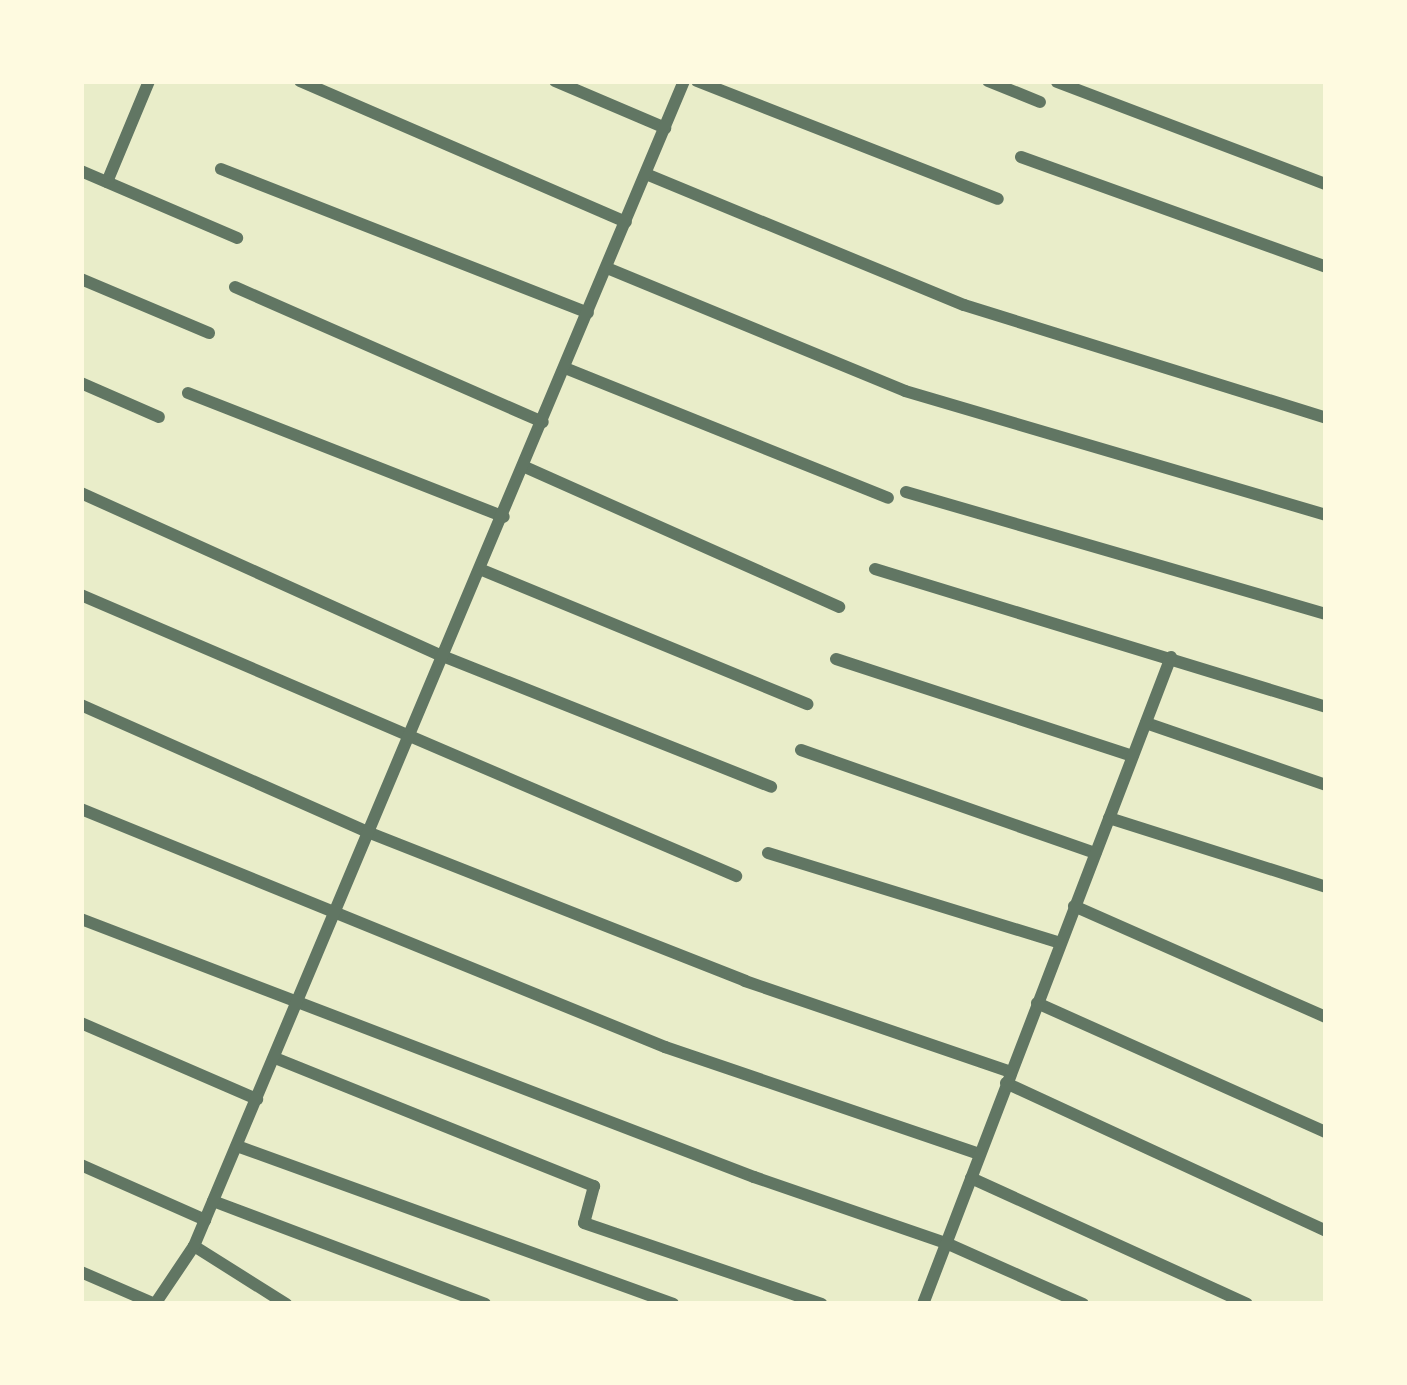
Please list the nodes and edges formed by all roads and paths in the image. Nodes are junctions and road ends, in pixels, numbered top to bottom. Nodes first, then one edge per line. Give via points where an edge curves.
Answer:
1 (149, 81) edge
2 (300, 81) edge
3 (555, 81) edge
4 (684, 81) edge
5 (698, 81) edge
6 (988, 81) edge
7 (1057, 82) edge
8 (1040, 102) dead end
9 (664, 128) junction
10 (1021, 157) dead end
11 (221, 169) dead end
12 (81, 171) edge
13 (646, 174) junction
14 (106, 182) junction
15 (1326, 184) edge
16 (998, 200) dead end
17 (626, 222) junction
18 (237, 238) dead end
19 (1326, 267) edge
20 (607, 268) junction
21 (81, 279) edge
22 (235, 287) dead end
23 (588, 313) junction
24 (209, 333) dead end
25 (566, 368) junction
26 (81, 383) edge
27 (188, 392) dead end
28 (160, 417) dead end
29 (1326, 418) edge
30 (543, 422) junction
31 (524, 467) junction
32 (906, 492) dead end
33 (81, 493) edge
34 (888, 498) dead end
35 (1326, 514) edge
36 (504, 517) junction
37 (875, 569) dead end
38 (482, 570) junction
39 (81, 595) edge
40 (838, 607) dead end
41 (1326, 614) edge
42 (445, 657) junction
43 (1171, 657) junction
44 (836, 659) dead end
45 (808, 704) dead end
46 (81, 705) edge
47 (1326, 707) edge
48 (1146, 722) junction
49 (409, 741) junction
50 (801, 750) dead end
51 (1132, 756) junction
52 (1326, 785) edge
53 (771, 788) dead end
54 (81, 809) edge
55 (1108, 818) junction
56 (370, 833) junction
57 (768, 853) dead end
58 (1095, 853) junction
59 (736, 876) dead end
60 (1326, 887) edge
61 (1075, 906) junction
62 (334, 918) junction
63 (81, 919) edge
64 (1060, 943) junction
65 (1037, 1003) junction
66 (297, 1005) junction
67 (1326, 1017) edge
68 (81, 1023) edge
69 (274, 1058) junction
70 (1009, 1078) junction
71 (257, 1099) junction
72 (1326, 1132) edge
73 (237, 1146) junction
74 (980, 1154) junction
75 (81, 1165) edge
76 (970, 1178) junction
77 (213, 1201) junction
78 (205, 1220) junction
79 (1326, 1231) edge
80 (946, 1243) junction
81 (194, 1246) junction
82 (81, 1272) edge
83 (155, 1304) edge
84 (286, 1304) edge
85 (485, 1304) edge
86 (673, 1304) edge
87 (822, 1304) edge
88 (923, 1304) edge
89 (1083, 1304) edge
90 (1247, 1304) edge

1 - 14 street
2 - 17 street
3 - 9 street
4 - 9 street
5 - 16 street
6 - 8 street
7 - 15 street
9 - 13 street
10 - 19 street
11 - 23 street
12 - 14 street
13 - 17 street
13 - 29 street via 964,305
14 - 18 street
17 - 20 street
20 - 23 street
20 - 35 street via 904,391
21 - 24 street
22 - 30 street
23 - 25 street
25 - 30 street
25 - 34 street
26 - 28 street
27 - 36 street
30 - 31 street
31 - 36 street
31 - 40 street
32 - 41 street
33 - 42 street
36 - 38 street
37 - 43 street
38 - 42 street
38 - 45 street
39 - 49 street
42 - 49 street
42 - 53 street
43 - 47 street
43 - 48 street
44 - 51 street
46 - 56 street
48 - 51 street
48 - 52 street
49 - 56 street
49 - 59 street
50 - 58 street
51 - 55 street
54 - 62 street
55 - 58 street
55 - 60 street
56 - 62 street
56 - 70 street
57 - 64 street
58 - 61 street
61 - 64 street
61 - 67 street
62 - 66 street
62 - 74 street via 665,1047
63 - 66 street
64 - 65 street
65 - 70 street
65 - 72 street
66 - 69 street
66 - 80 street
68 - 71 street
69 - 71 street
69 - 87 street via 594,1186 584,1223
70 - 74 street
70 - 79 street
71 - 73 street
73 - 77 street
73 - 86 street
74 - 76 street
75 - 78 street
76 - 80 street
76 - 90 street
77 - 78 street
77 - 85 street
78 - 81 street
80 - 88 street
80 - 89 street
81 - 83 street
81 - 84 street
82 - 83 street

